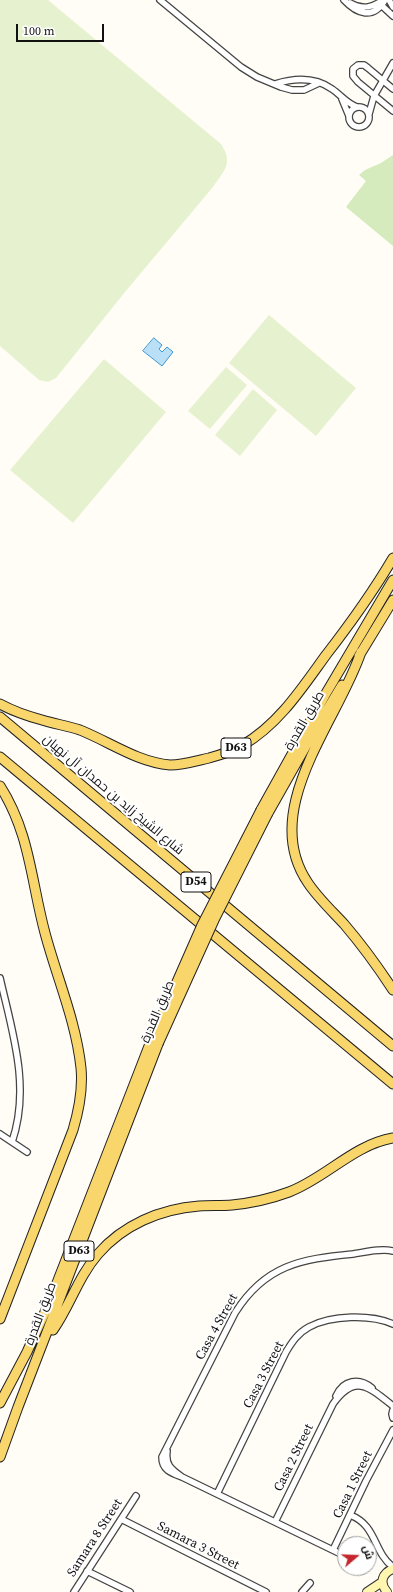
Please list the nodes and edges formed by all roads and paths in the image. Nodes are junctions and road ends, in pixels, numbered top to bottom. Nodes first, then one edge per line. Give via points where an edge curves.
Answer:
1 (160, 0) edge
2 (389, 0) edge
3 (345, 1) edge
4 (382, 2) edge
5 (393, 7) edge
6 (393, 16) edge
7 (393, 63) edge
8 (382, 80) junction
9 (319, 83) junction
10 (275, 84) junction
11 (393, 89) edge
12 (374, 96) junction
13 (342, 99) junction
14 (360, 107) junction
15 (393, 111) edge
16 (369, 114) junction
17 (349, 116) junction
18 (393, 558) edge
19 (393, 580) edge
20 (393, 600) edge
21 (361, 652) junction
22 (0, 704) edge
23 (0, 717) edge
24 (0, 757) edge
25 (0, 786) edge
26 (264, 812) junction
27 (0, 978) edge
28 (393, 990) edge
29 (154, 1043) junction
30 (393, 1046) edge
31 (393, 1084) edge
32 (0, 1134) edge
33 (393, 1138) edge
34 (12, 1142) junction
35 (27, 1152) dead end
36 (393, 1251) edge
37 (0, 1319) edge
38 (393, 1324) edge
39 (45, 1341) junction
40 (0, 1403) edge
41 (393, 1406) edge
42 (393, 1410) edge
43 (393, 1418) edge
44 (393, 1430) edge
45 (0, 1457) edge
46 (217, 1494) junction
47 (136, 1496) dead end
48 (350, 1515) junction
49 (120, 1519) junction
50 (275, 1522) junction
51 (333, 1550) junction
52 (337, 1552) edge
53 (384, 1557) junction
54 (87, 1570) junction
55 (391, 1570) edge
56 (382, 1582) junction
57 (310, 1583) dead end
58 (74, 1592) edge
59 (130, 1592) edge
60 (266, 1592) edge
61 (302, 1592) edge
62 (367, 1592) edge
63 (387, 1592) edge

1 - 10 street via 241,67
2 - 5 street
3 - 4 street via 363,8
4 - 6 street
7 - 8 street
8 - 11 street
8 - 12 street
8 - 12 street via 364,65 358,65 353,69 355,78
9 - 10 street via 297,78
9 - 10 street via 299,90 286,89
9 - 13 street via 332,89
12 - 14 street
12 - 15 street
12 - 16 street
13 - 14 street
13 - 17 street
14 - 16 street
14 - 17 street via 352,110
16 - 17 street via 367,123 359,126 351,122
18 - 22 main road, طريق القدرة / D63 via 346,630 279,716 259,735 241,746 217,755 177,764 148,761 126,753 90,734 29,716
19 - 26 main road, طريق القدرة / D63 via 325,696
20 - 21 main road, طريق القدرة / D63
21 - 26 main road, طريق القدرة / D63
21 - 28 main road via 351,679 302,777 294,813 293,843 299,867 307,883 366,950
23 - 30 main road, شارع الشيخ زايد بن حمدان آل نهيان / D54
24 - 31 main road, D54
25 - 37 main road via 16,816 28,853 42,919 73,1028 80,1058 81,1077 80,1105 74,1126
26 - 29 main road, طريق القدرة / D63, bridge
27 - 34 street via 19,1072 20,1110
29 - 39 main road, طريق القدرة / D63
29 - 40 main road, طريق القدرة / D63 via 50,1301
32 - 34 street
33 - 39 main road via 362,1148 313,1181 278,1196 243,1204 178,1209 144,1219 123,1230 90,1264 62,1316
34 - 35 street
36 - 46 street, Casa 4 Street via 309,1260 277,1270 250,1292 235,1313 162,1457 164,1467 172,1473
38 - 46 street, Casa 3 Street via 374,1318 342,1319 318,1323 299,1334 286,1352
39 - 45 main road, طريق القدرة / D63
41 - 50 street, Casa 2 Street via 366,1387 354,1386 344,1390 333,1404
42 - 43 street
44 - 48 street, Casa 1 Street
46 - 50 street, Casa 4 Street
47 - 49 street, Samara 8 Street
48 - 51 street, Casa 1 Street
48 - 53 street via 366,1524
49 - 54 street, Samara 8 Street
49 - 60 street, Samara 3 Street
50 - 51 street, Casa 4 Street
51 - 52 street, Casa 4 Street
53 - 55 street
53 - 55 street
54 - 58 street, Samara 8 Street
54 - 59 street
55 - 56 street
56 - 62 street
56 - 63 street
57 - 61 street

